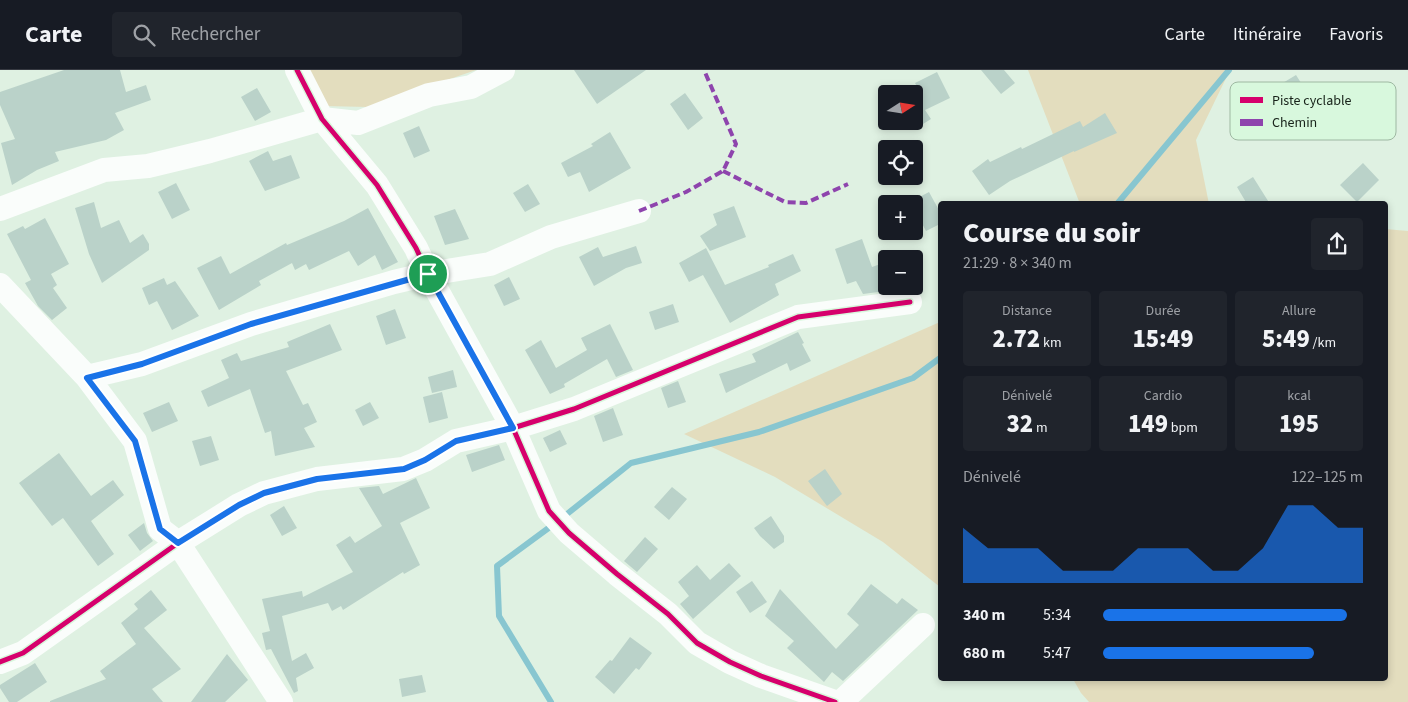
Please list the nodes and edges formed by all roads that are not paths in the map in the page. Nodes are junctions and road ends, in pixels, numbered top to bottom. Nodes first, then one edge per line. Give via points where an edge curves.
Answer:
1 (297, 70) edge
2 (503, 70) edge
3 (322, 119) junction
4 (0, 209) edge
5 (639, 211) dead end
6 (428, 274) junction
7 (0, 285) edge
8 (910, 302) dead end
9 (87, 378) junction
10 (513, 428) junction
11 (178, 543) junction
12 (923, 625) dead end
13 (0, 662) edge
14 (281, 702) edge
15 (835, 702) edge
16 (840, 702) edge

1 - 3 street
2 - 3 street via 471,87 429,95 358,123
3 - 4 street via 148,166 104,170
3 - 6 street via 377,185 416,248
5 - 6 street via 552,237 490,264
6 - 9 street via 251,324 142,364
6 - 10 street
7 - 9 street
8 - 10 street via 798,318 574,409
9 - 11 street via 135,441 160,529
10 - 11 street via 456,441 404,469 317,479 264,493
10 - 15 street via 549,511 590,552 668,614 697,643 761,676
11 - 13 street via 23,654
11 - 14 street
12 - 16 street

